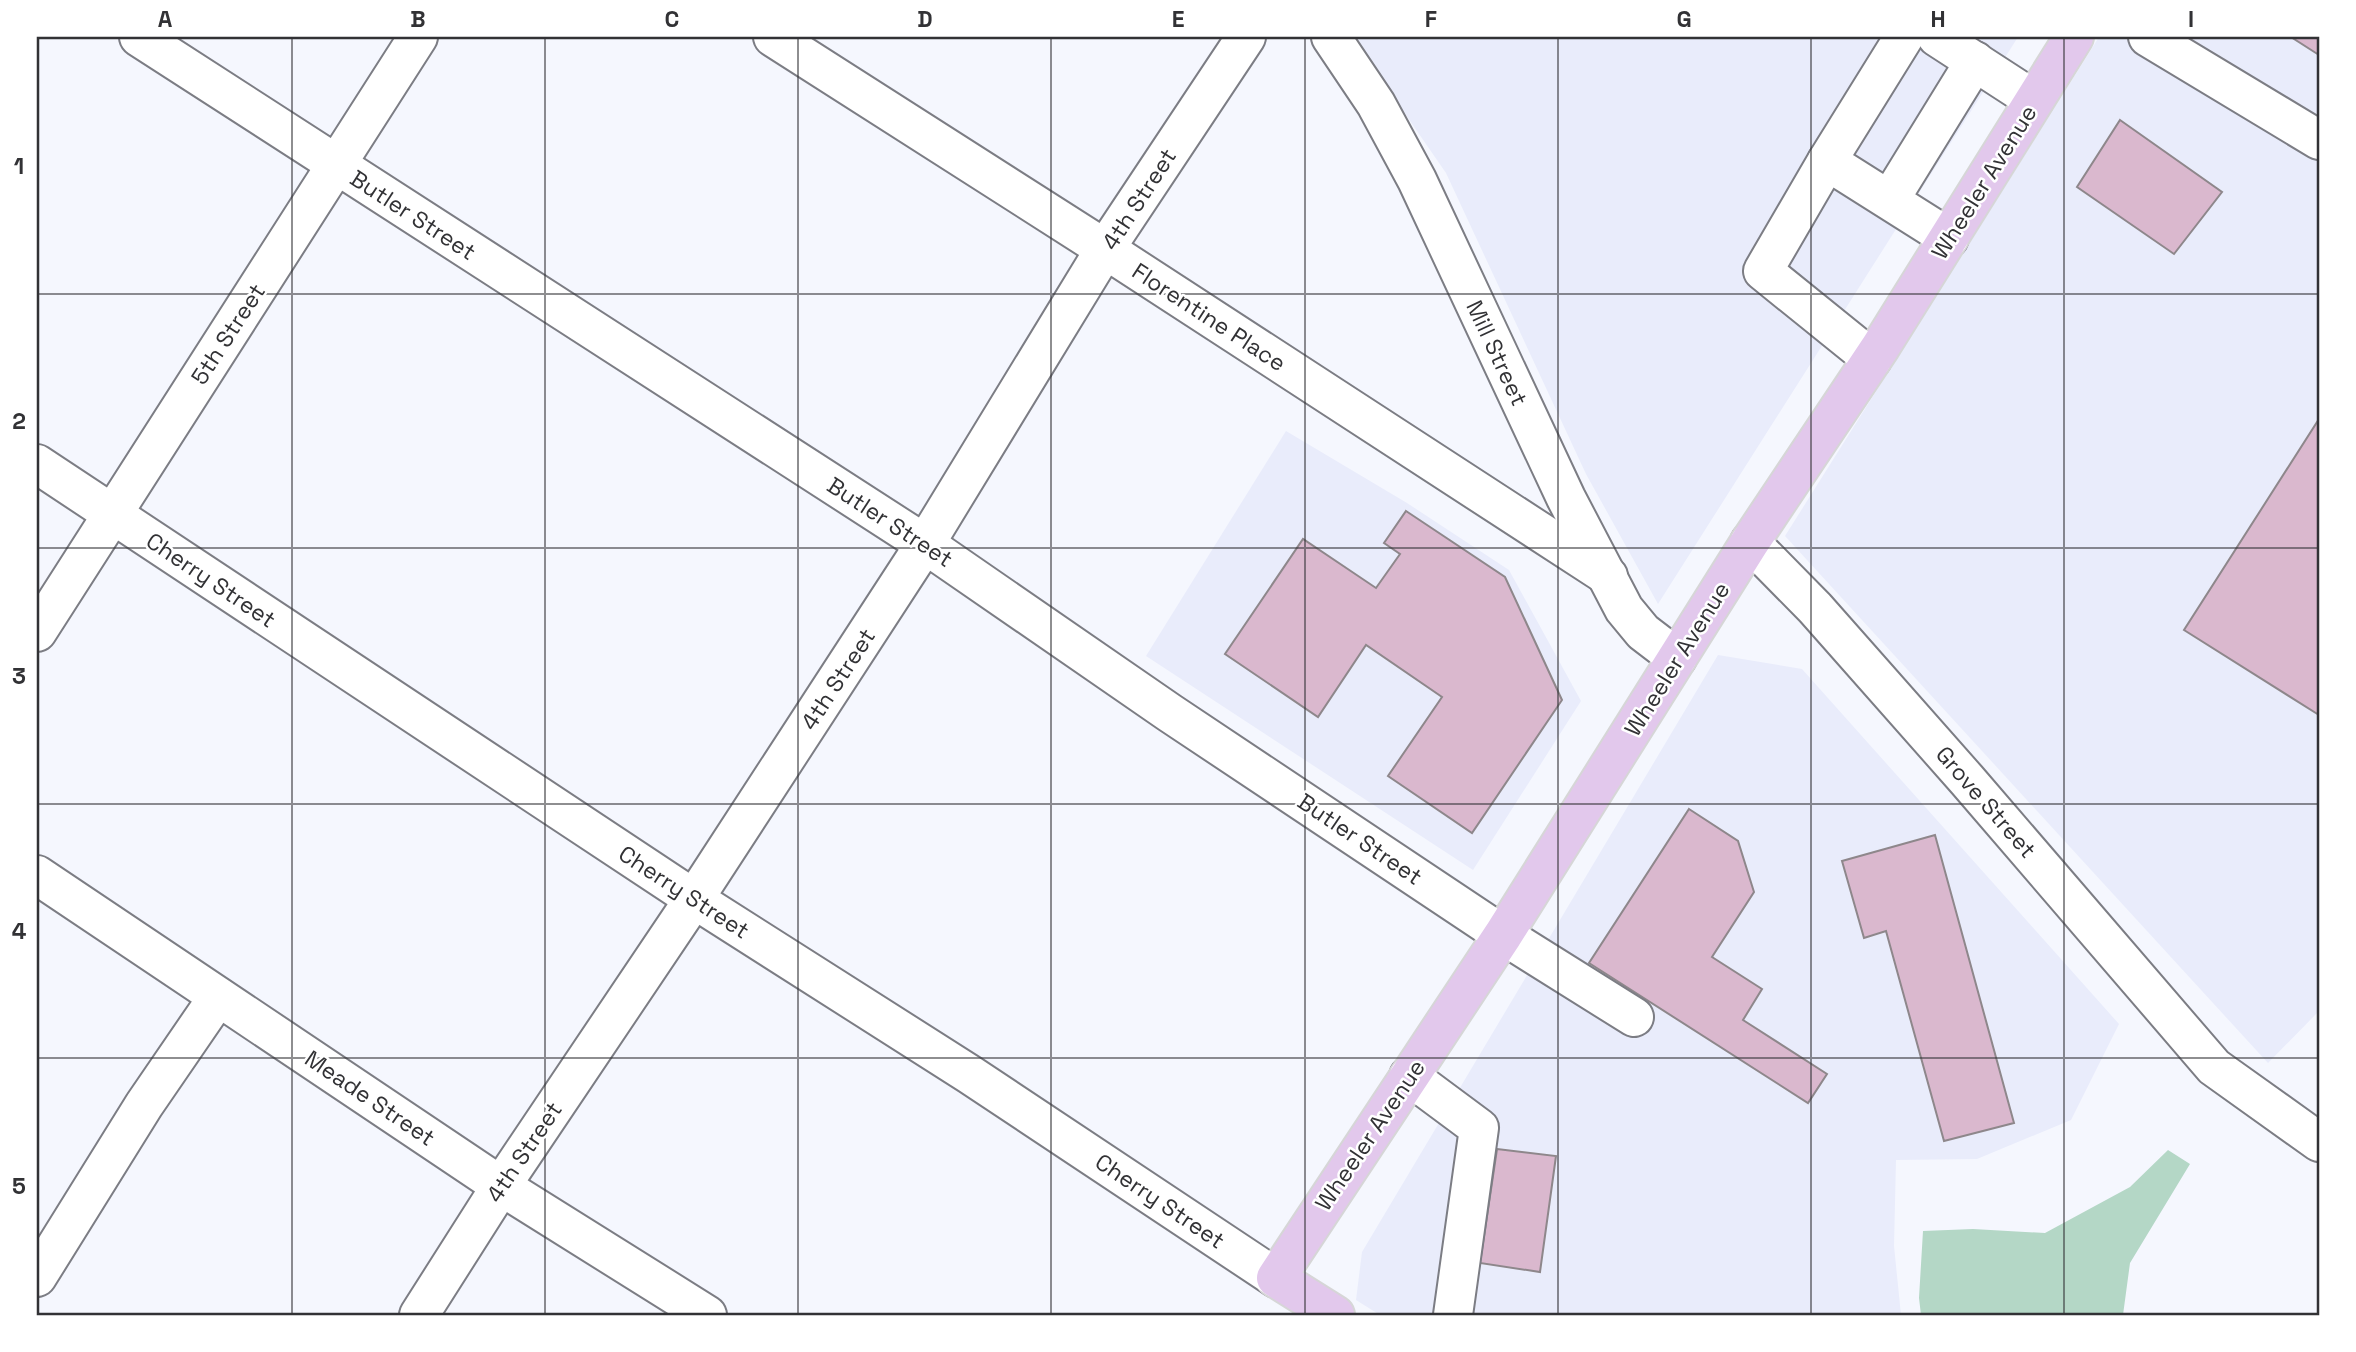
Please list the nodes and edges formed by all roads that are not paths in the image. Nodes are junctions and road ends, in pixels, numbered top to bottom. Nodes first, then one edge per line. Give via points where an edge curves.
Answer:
1 (139, 37) edge
2 (418, 37) edge
3 (773, 37) edge
4 (1246, 37) edge
5 (1331, 37) edge
6 (1904, 37) edge
7 (1937, 37) edge
8 (2074, 37) edge
9 (2148, 37) edge
10 (1975, 61) junction
11 (2034, 100) junction
12 (2319, 140) edge
13 (1827, 162) junction
14 (336, 165) junction
15 (1890, 199) junction
16 (1949, 238) junction
17 (1105, 249) junction
18 (1872, 359) junction
19 (37, 464) edge
20 (113, 514) junction
21 (1750, 542) junction
22 (925, 544) junction
23 (1608, 576) junction
24 (37, 632) edge
25 (1677, 657) junction
26 (37, 875) edge
27 (694, 899) junction
28 (1503, 935) junction
29 (218, 997) junction
30 (1634, 1017) dead end
31 (1409, 1076) junction
32 (2319, 1142) edge
33 (501, 1186) junction
34 (37, 1277) edge
35 (1276, 1278) junction
36 (419, 1315) edge
37 (707, 1315) edge
38 (1335, 1315) edge
39 (1453, 1315) edge

1 - 14 street, Butler Street
2 - 14 street, 5th Street
3 - 17 street, Florentine Place
4 - 17 street, 4th Street
5 - 23 street, Mill Street via 1376,104 1416,180 1566,498
6 - 13 street
7 - 10 street
8 - 11 main road, Wheeler Avenue
9 - 12 street
10 - 11 street
10 - 15 street
11 - 16 main road, Wheeler Avenue
13 - 15 street
13 - 18 street via 1763,271
14 - 20 street, 5th Street
14 - 22 street, Butler Street
15 - 16 street
16 - 18 main road, Wheeler Avenue
17 - 22 street, 4th Street
17 - 23 street, Florentine Place
18 - 21 main road, Wheeler Avenue
19 - 20 street, Cherry Street
20 - 24 street, 5th Street
20 - 27 street, Cherry Street
21 - 25 main road, Wheeler Avenue
21 - 32 street, Grove Street via 1815,608 2214,1067
22 - 27 street, 4th Street
22 - 28 street, Butler Street
23 - 25 street, Mill Street via 1643,632
25 - 28 main road, Wheeler Avenue
26 - 29 street, Meade Street
27 - 33 street, 4th Street
27 - 35 street, Cherry Street
28 - 30 street, Butler Street
28 - 31 main road, Wheeler Avenue
29 - 33 street, Meade Street
29 - 34 street via 144,1105
31 - 35 main road, Wheeler Avenue
31 - 39 street via 1479,1128
33 - 36 street, 4th Street
33 - 37 street, Meade Street
35 - 38 main road, Cherry Street

